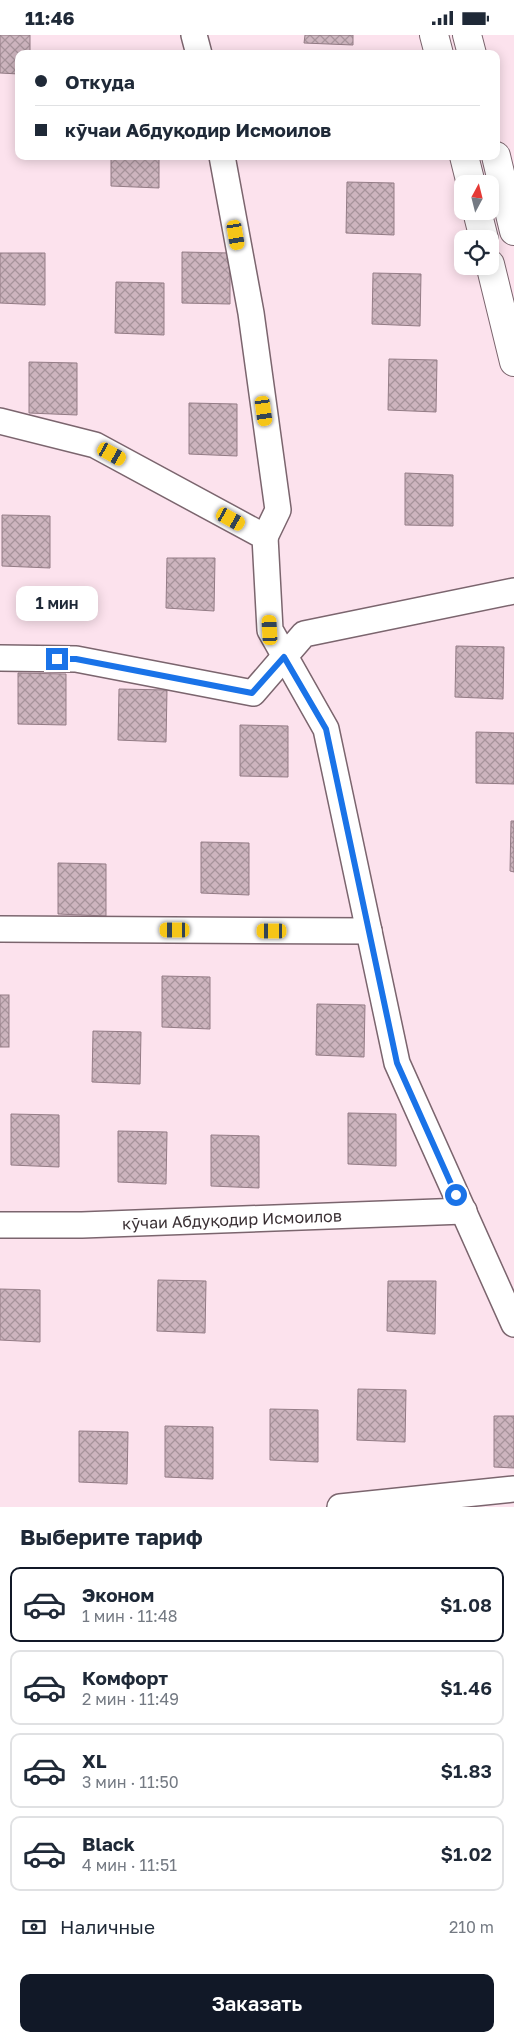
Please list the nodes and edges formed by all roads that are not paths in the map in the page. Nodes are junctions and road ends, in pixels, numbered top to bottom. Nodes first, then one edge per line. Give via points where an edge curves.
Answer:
1 (194, 35) edge
2 (434, 35) edge
3 (467, 35) edge
4 (198, 50) edge
5 (438, 50) edge
6 (471, 50) edge
7 (223, 160) edge
8 (465, 160) edge
9 (497, 160) edge
10 (468, 175) edge
11 (514, 231) edge
12 (493, 275) edge
13 (514, 362) edge
14 (0, 421) edge
15 (265, 537) junction
16 (514, 591) edge
17 (284, 657) junction
18 (0, 658) edge
19 (0, 929) edge
20 (369, 931) junction
21 (464, 1211) junction
22 (0, 1225) edge
23 (514, 1324) edge
24 (514, 1489) edge
25 (340, 1507) edge

1 - 4 street
2 - 5 street
3 - 6 street
7 - 15 street via 250,313 278,510
8 - 10 street
9 - 11 street
12 - 13 street
14 - 15 street via 95,445
15 - 17 street via 270,630
16 - 17 street via 304,634
17 - 18 street via 252,693 76,659
17 - 20 street via 326,729
19 - 20 street
20 - 21 street via 397,1063
21 - 22 street, кӯчаи Абдуқодир Исмоилов
21 - 23 street
24 - 25 street

